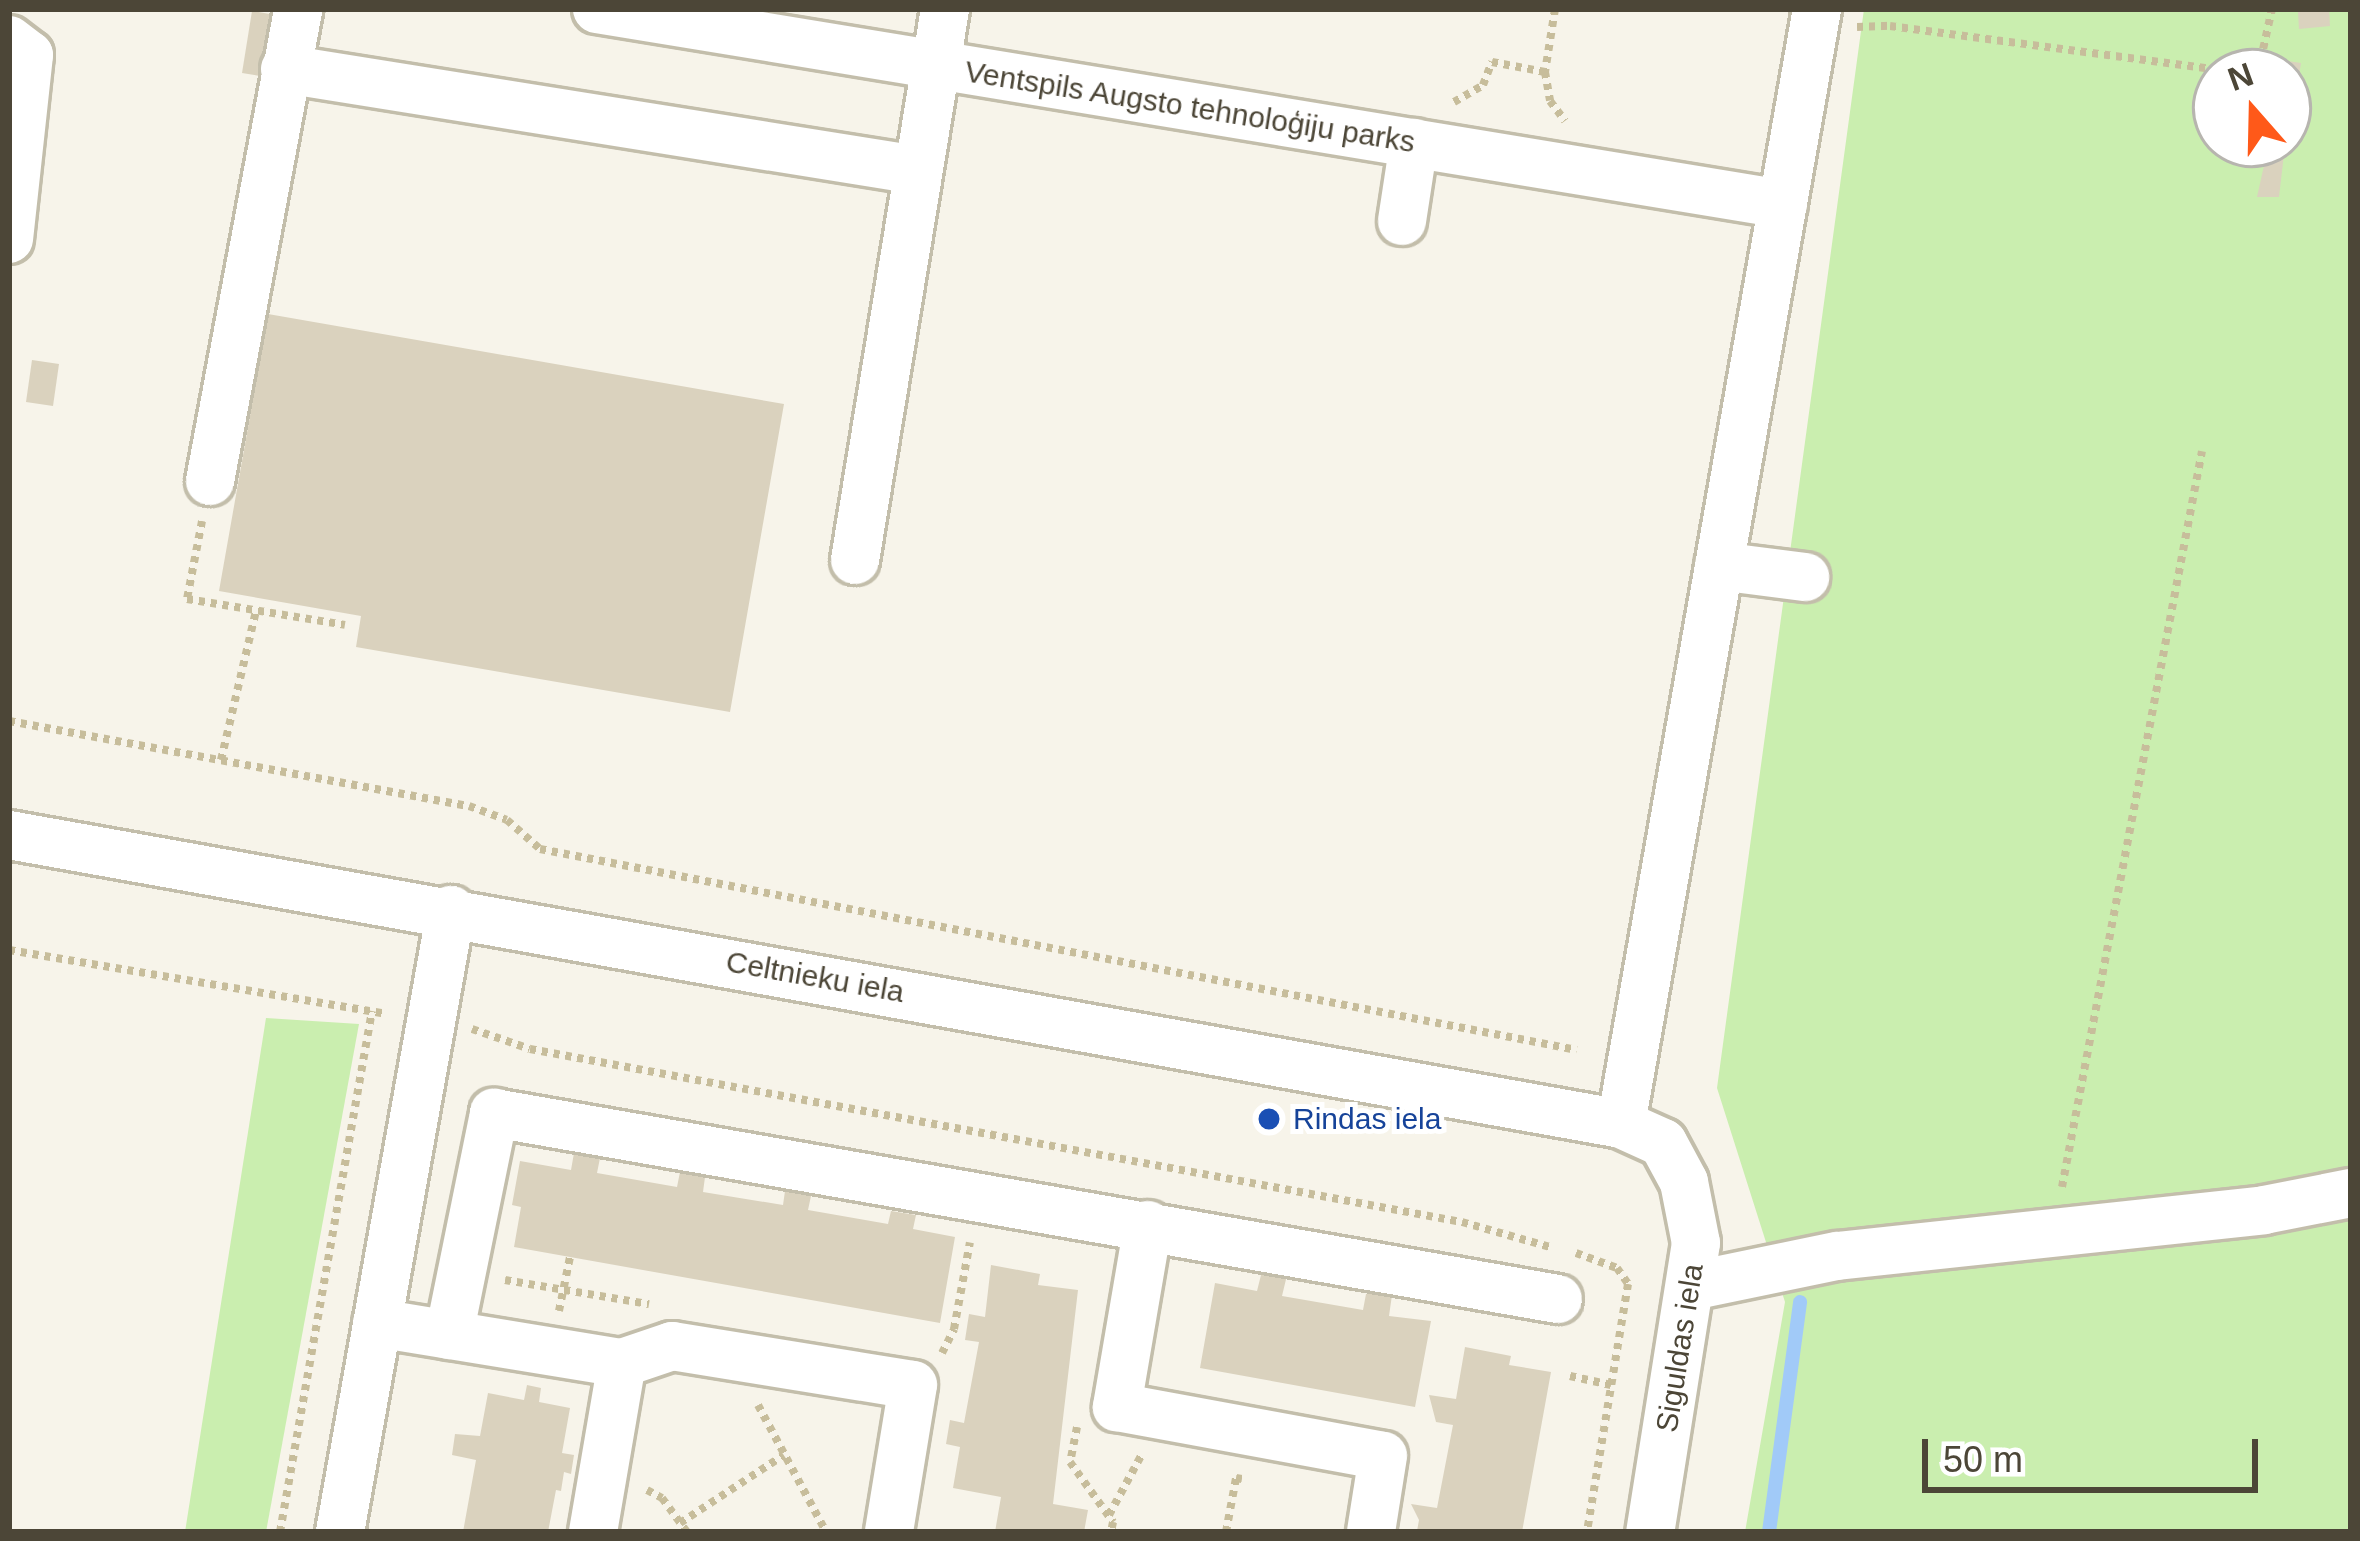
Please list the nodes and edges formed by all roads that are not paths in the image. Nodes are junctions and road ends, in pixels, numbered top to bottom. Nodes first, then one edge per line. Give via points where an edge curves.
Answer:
1 (298, 9) edge
2 (597, 9) edge
3 (945, 9) edge
4 (1815, 19) edge
5 (728, 20) edge
6 (9, 40) edge
7 (935, 66) junction
8 (285, 69) junction
9 (1414, 143) junction
10 (917, 170) junction
11 (1783, 203) junction
12 (1402, 221) dead end
13 (9, 239) edge
14 (210, 482) road end
15 (854, 560) dead end
16 (1719, 566) junction
17 (1805, 577) dead end
18 (9, 835) edge
19 (451, 910) junction
20 (1621, 1124) junction
21 (2351, 1193) edge
22 (1148, 1225) junction
23 (1692, 1286) junction
24 (1558, 1299) dead end
25 (377, 1323) junction
26 (449, 1335) junction
27 (622, 1363) junction
28 (340, 1532) edge
29 (593, 1532) edge
30 (889, 1532) edge
31 (1371, 1532) edge
32 (1650, 1532) edge

1 - 8 street
2 - 5 street, Ventspils Augsto tehnoloģiju parks
3 - 7 street
4 - 11 street
5 - 7 street, Ventspils Augsto tehnoloģiju parks
6 - 13 street via 29,56
7 - 9 street, Ventspils Augsto tehnoloģiju parks
7 - 10 street
8 - 10 street
8 - 14 street
9 - 11 street, Ventspils Augsto tehnoloģiju parks
9 - 12 street
10 - 15 street
11 - 16 street
16 - 17 street
16 - 20 street
18 - 19 street, Celtnieku iela
19 - 20 street, Celtnieku iela
19 - 25 street
20 - 23 street, Siguldas iela via 1663,1143 1684,1182 1696,1243
21 - 23 street via 2264,1210 1837,1256
22 - 24 street
22 - 26 street via 494,1113
22 - 31 street via 1117,1407 1383,1456
23 - 32 street, Siguldas iela
25 - 26 street
25 - 28 street
26 - 27 street
27 - 29 street
27 - 30 street via 672,1346 913,1385

